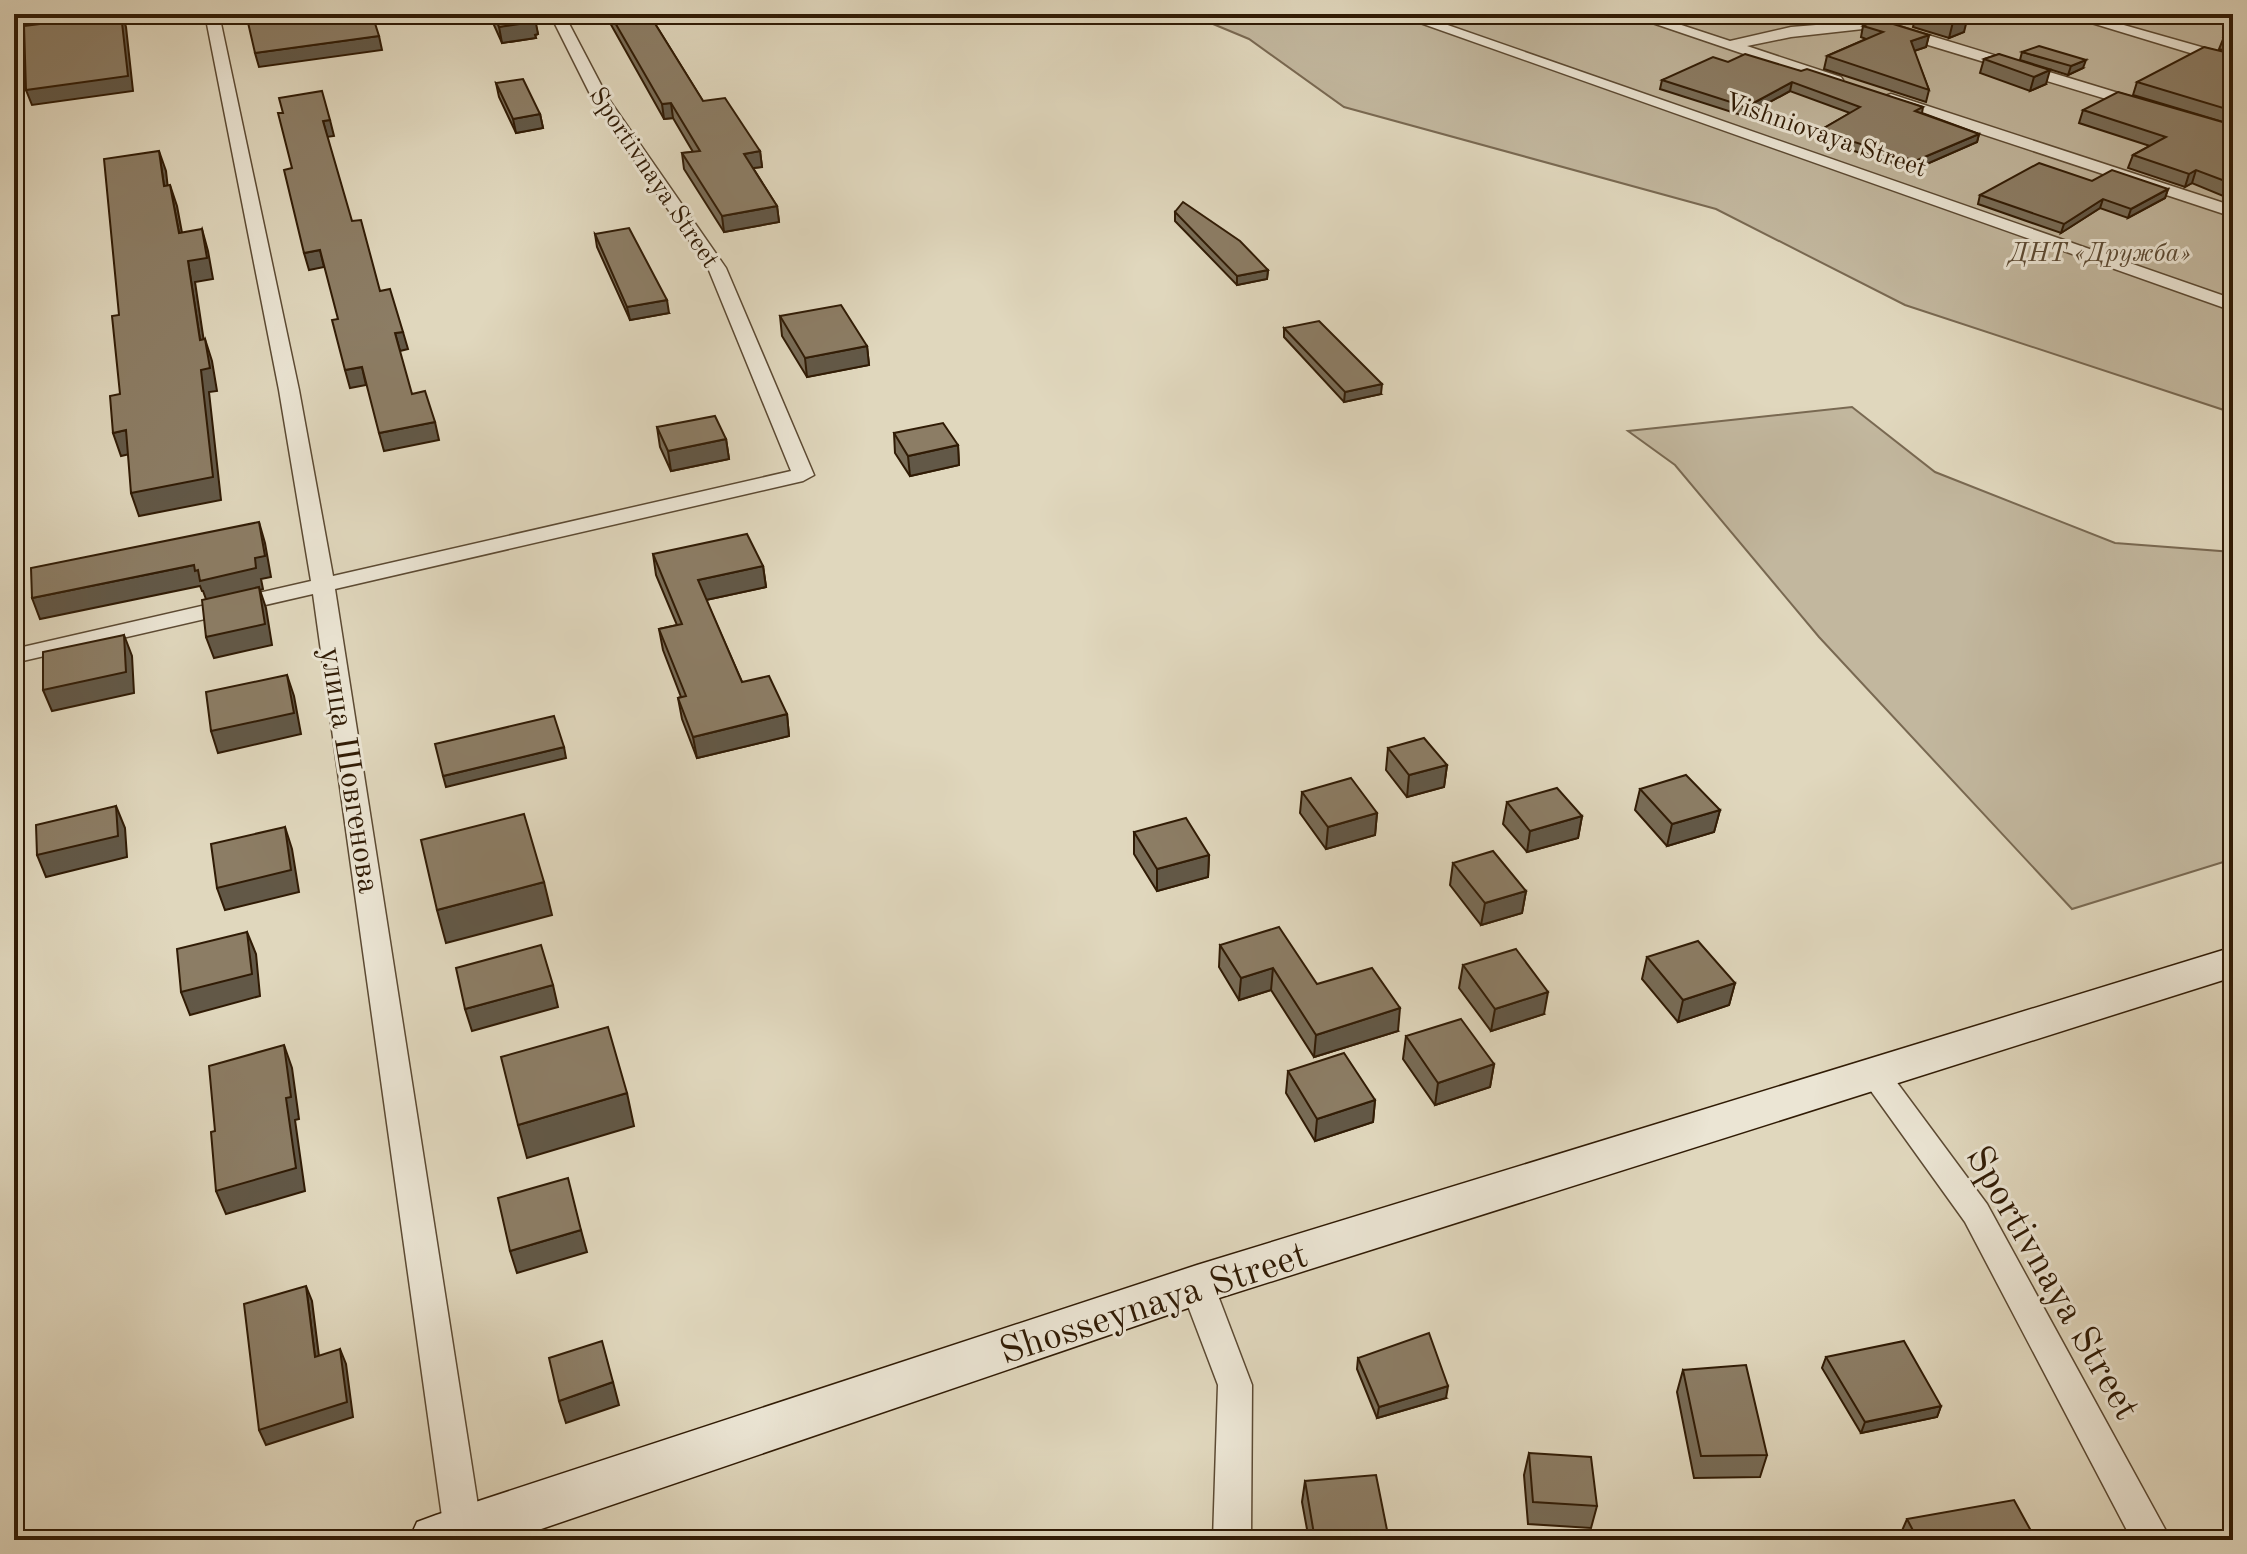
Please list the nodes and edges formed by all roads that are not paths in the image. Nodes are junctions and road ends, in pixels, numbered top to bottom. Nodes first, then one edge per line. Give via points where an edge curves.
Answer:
1 (212, 14) edge
2 (557, 14) edge
3 (1402, 14) edge
4 (1633, 14) edge
5 (1843, 14) edge
6 (1973, 14) edge
7 (2135, 14) edge
8 (2076, 16) edge
9 (1876, 24) junction
10 (1729, 45) junction
11 (2233, 61) edge
12 (1848, 84) edge
13 (1877, 94) edge
14 (2159, 111) edge
15 (2233, 212) edge
16 (2233, 305) edge
17 (323, 584) junction
18 (14, 656) edge
19 (2233, 962) edge
20 (1873, 1073) junction
21 (1197, 1285) junction
22 (449, 1536) edge
23 (1232, 1540) edge
24 (2152, 1540) edge

1 - 17 street, улица Шовгенова
2 - 17 street, Sportivnaya Street via 600,98 717,268 803,475
3 - 16 street, Vishniovaya Street
4 - 10 street
5 - 9 street
6 - 9 street
7 - 8 street
8 - 11 street
9 - 10 street via 1791,32
9 - 14 street
10 - 12 street
13 - 15 street
17 - 18 street
17 - 22 street, улица Шовгенова
19 - 20 street, Shosseynaya Street
20 - 21 street, Shosseynaya Street
20 - 24 street, Sportivnaya Street via 1976,1213
21 - 22 street, Shosseynaya Street
21 - 23 street via 1235,1385

